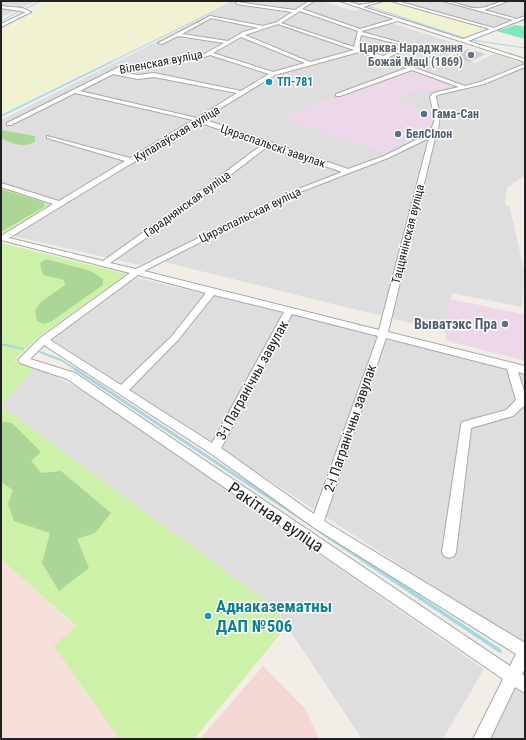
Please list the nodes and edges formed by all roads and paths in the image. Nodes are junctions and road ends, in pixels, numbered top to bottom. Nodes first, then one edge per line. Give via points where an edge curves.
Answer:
1 (312, 1) edge
2 (342, 1) edge
3 (380, 1) edge
4 (393, 1) edge
5 (445, 1) edge
6 (506, 1) edge
7 (237, 3) dead end
8 (361, 6) junction
9 (1, 7) edge
10 (296, 10) junction
11 (479, 10) junction
12 (525, 17) edge
13 (399, 19) junction
14 (518, 20) junction
15 (278, 23) junction
16 (1, 26) edge
17 (266, 27) junction
18 (494, 29) junction
19 (360, 32) junction
20 (176, 34) junction
21 (241, 35) junction
22 (463, 41) junction
23 (229, 42) junction
24 (160, 43) dead end
25 (358, 50) junction
26 (209, 53) junction
27 (383, 58) junction
28 (525, 61) edge
29 (311, 64) junction
30 (525, 65) edge
31 (412, 68) junction
32 (112, 72) junction
33 (273, 74) junction
34 (466, 88) junction
35 (74, 91) junction
36 (242, 93) junction
37 (338, 95) dead end
38 (199, 120) junction
39 (9, 124) dead end
40 (433, 134) junction
41 (49, 137) dead end
42 (267, 144) junction
43 (133, 160) junction
44 (346, 171) junction
45 (1, 185) edge
46 (60, 204) junction
47 (2, 238) edge
48 (105, 263) junction
49 (139, 271) junction
50 (213, 290) junction
51 (290, 310) junction
52 (382, 334) junction
53 (43, 340) junction
54 (23, 360) joint
55 (511, 367) junction
56 (525, 370) edge
57 (122, 391) junction
58 (214, 450) junction
59 (317, 523) junction
60 (449, 552) dead end
61 (525, 651) edge
62 (519, 681) edge
63 (481, 739) edge

1 - 10 street, Віленская вуліца
2 - 8 street
3 - 8 street
4 - 18 street
5 - 11 street
6 - 11 street
7 - 10 street
8 - 13 street
9 - 16 street via 29,12
10 - 15 street, Віленская вуліца
10 - 19 street
11 - 14 street
12 - 14 street
13 - 19 street
13 - 22 street
14 - 18 street
15 - 17 street, Віленская вуліца
15 - 25 street
17 - 20 street via 210,17
17 - 21 street, Віленская вуліца
18 - 22 street
19 - 25 street
19 - 27 street via 411,46
20 - 23 street
20 - 24 street
21 - 23 street, Віленская вуліца
21 - 29 street
22 - 28 street
23 - 26 street, Віленская вуліца
25 - 27 street
25 - 29 street, Купалаўская вуліца
26 - 32 street, Віленская вуліца via 189,60 131,66
26 - 33 street
27 - 31 street
29 - 33 street, Купалаўская вуліца
30 - 34 street via 482,84
31 - 34 street
31 - 37 street
32 - 35 street, Віленская вуліца
32 - 36 street via 144,78 154,75
33 - 36 street, Купалаўская вуліца
34 - 40 street via 435,94 433,97 438,124
35 - 38 street, Цярэспальскі завулак
35 - 39 street, Віленская вуліца
36 - 38 street, Купалаўская вуліца
38 - 42 street, Цярэспальскі завулак
38 - 43 street, Купалаўская вуліца
40 - 44 street, Цярэспальская вуліца via 386,157
40 - 52 street, Таццянінская вуліца
41 - 43 street
42 - 44 street, Цярэспальскі завулак
42 - 48 street, Гараднянская вуліца via 184,208
43 - 46 street, Купалаўская вуліца
44 - 49 street, Цярэспальская вуліца via 293,193
45 - 46 street
46 - 47 street, Купалаўская вуліца
47 - 48 street
48 - 49 street
49 - 50 street
49 - 53 street, Цярэспальская вуліца
50 - 51 street
50 - 57 street via 175,338
51 - 52 street
51 - 58 street, 3-і Пагранічны завулак
52 - 55 street
52 - 59 street, 2-і Пагранічны завулак
53 - 54 street, Цярэспальская вуліца
53 - 57 street, Ракітная вуліца
54 - 62 street, Ракітная вуліца via 71,376
55 - 56 street
55 - 60 street via 522,401 509,412 466,425
57 - 58 street, Ракітная вуліца
58 - 59 street, Ракітная вуліца
59 - 61 street, Ракітная вуліца
61 - 62 street
62 - 63 street

